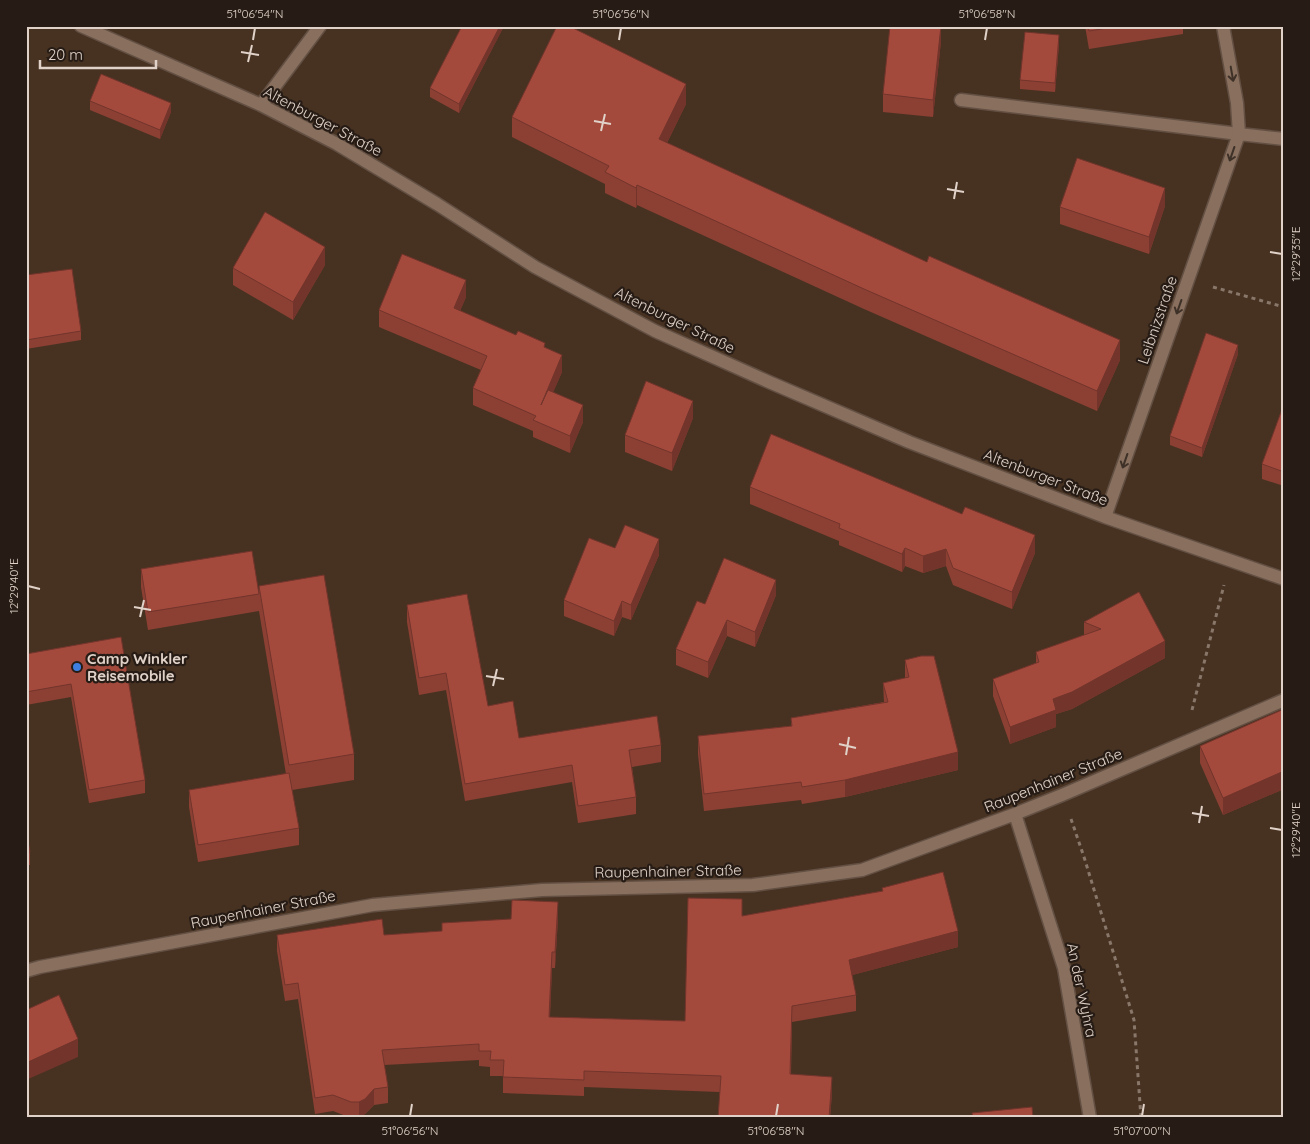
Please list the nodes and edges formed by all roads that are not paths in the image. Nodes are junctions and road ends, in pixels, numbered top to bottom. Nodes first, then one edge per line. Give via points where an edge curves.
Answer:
1 (81, 26) edge
2 (320, 26) edge
3 (1223, 26) edge
4 (961, 100) dead end
5 (261, 104) junction
6 (1239, 134) junction
7 (1284, 139) edge
8 (1105, 517) junction
9 (1284, 579) edge
10 (1284, 700) edge
11 (1015, 814) junction
12 (26, 971) edge
13 (1090, 1118) edge

1 - 5 street, Altenburger Straße
2 - 5 street
3 -> 6 street, Leibnizstraße via 1237,103
4 - 6 street
5 - 8 street, Altenburger Straße via 337,144 536,267 655,331 909,442
6 - 7 street
6 -> 8 street, Leibnizstraße
8 - 9 street, Altenburger Straße
10 - 11 street, Raupenhainer Straße
11 - 12 street, Raupenhainer Straße via 862,870 753,885 542,890 373,905
11 - 13 street, An der Wyhra via 1064,968

